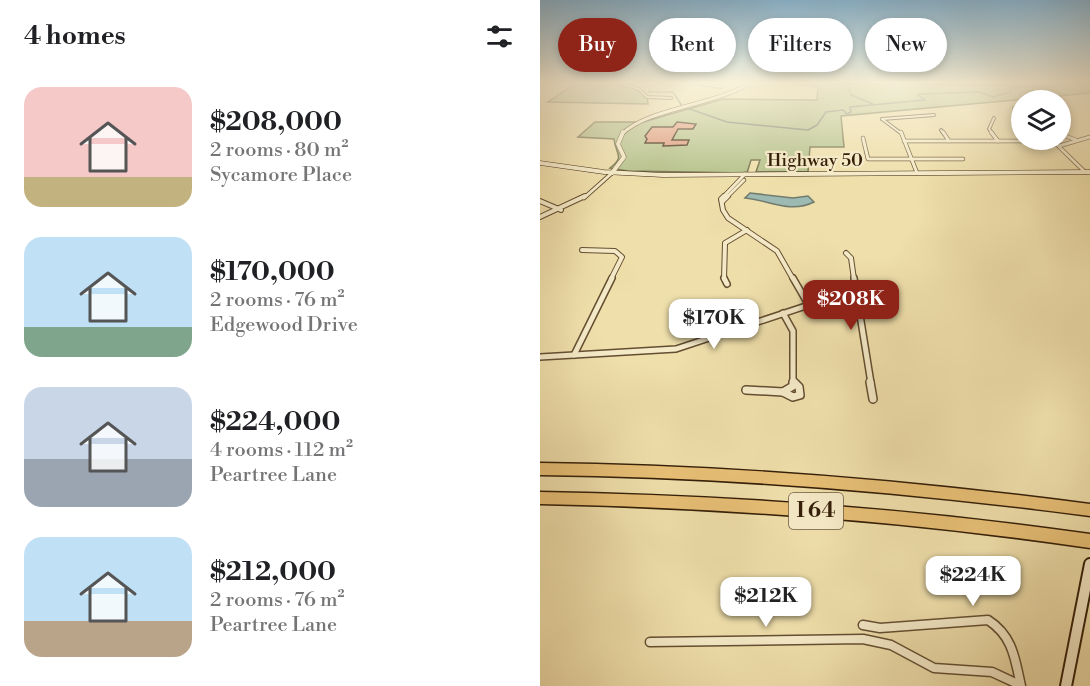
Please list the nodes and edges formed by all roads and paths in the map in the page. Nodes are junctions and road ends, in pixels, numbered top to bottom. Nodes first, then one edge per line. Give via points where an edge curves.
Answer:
1 (666, 115) edge
2 (934, 116) dead end
3 (994, 118) dead end
4 (941, 130) dead end
5 (1090, 137) edge
6 (863, 138) dead end
7 (1071, 138) edge
8 (1076, 140) junction
9 (904, 141) junction
10 (949, 141) junction
11 (998, 141) junction
12 (1011, 141) edge
13 (1071, 142) edge
14 (1063, 150) edge
15 (868, 159) joint
16 (912, 159) junction
17 (963, 159) dead end
18 (540, 163) edge
19 (1088, 172) edge
20 (612, 173) junction
21 (917, 173) junction
22 (744, 176) junction
23 (540, 201) edge
24 (561, 210) junction
25 (540, 217) edge
26 (747, 230) junction
27 (582, 250) dead end
28 (846, 253) dead end
29 (727, 284) dead end
30 (883, 295) dead end
31 (858, 296) junction
32 (808, 304) junction
33 (783, 313) junction
34 (574, 355) junction
35 (540, 357) edge
36 (794, 381) junction
37 (746, 390) dead end
38 (783, 392) junction
39 (873, 399) dead end
40 (540, 469) edge
41 (540, 498) edge
42 (1090, 510) edge
43 (1090, 541) edge
44 (1089, 568) edge
45 (863, 625) dead end
46 (650, 642) dead end
47 (1021, 685) edge
48 (1065, 686) edge

1 - 20 street via 632,126 619,138 624,159
2 - 9 street via 882,119 901,132
3 - 11 street via 989,129
4 - 10 street
5 - 8 street
6 - 15 street
7 - 8 street
8 - 13 street
9 - 10 street
9 - 16 street
10 - 11 street
11 - 12 street
14 - 19 street
15 - 16 street
16 - 17 street
16 - 21 street
18 - 20 main road, Highway 50
19 - 21 main road, Highway 50
20 - 22 main road, Highway 50
20 - 24 street via 583,198
21 - 22 main road, Highway 50
22 - 26 street via 722,202 728,218
23 - 24 street
24 - 25 street
26 - 29 street via 724,243 723,281
26 - 32 street via 777,252
27 - 34 street via 615,251 622,257
28 - 31 street via 852,258
30 - 31 street
31 - 32 street
31 - 39 street
32 - 33 street
33 - 34 street via 676,349
33 - 36 street via 793,331
34 - 35 street
36 - 38 street
36 - 38 street via 800,387 800,395 793,397
37 - 38 street
40 - 42 highway, I 64 via 811,480
41 - 43 highway, I 64 via 781,507
44 - 48 main road
45 - 47 street via 880,628 988,620 1008,634
46 - 47 street via 881,641 934,668 992,672

